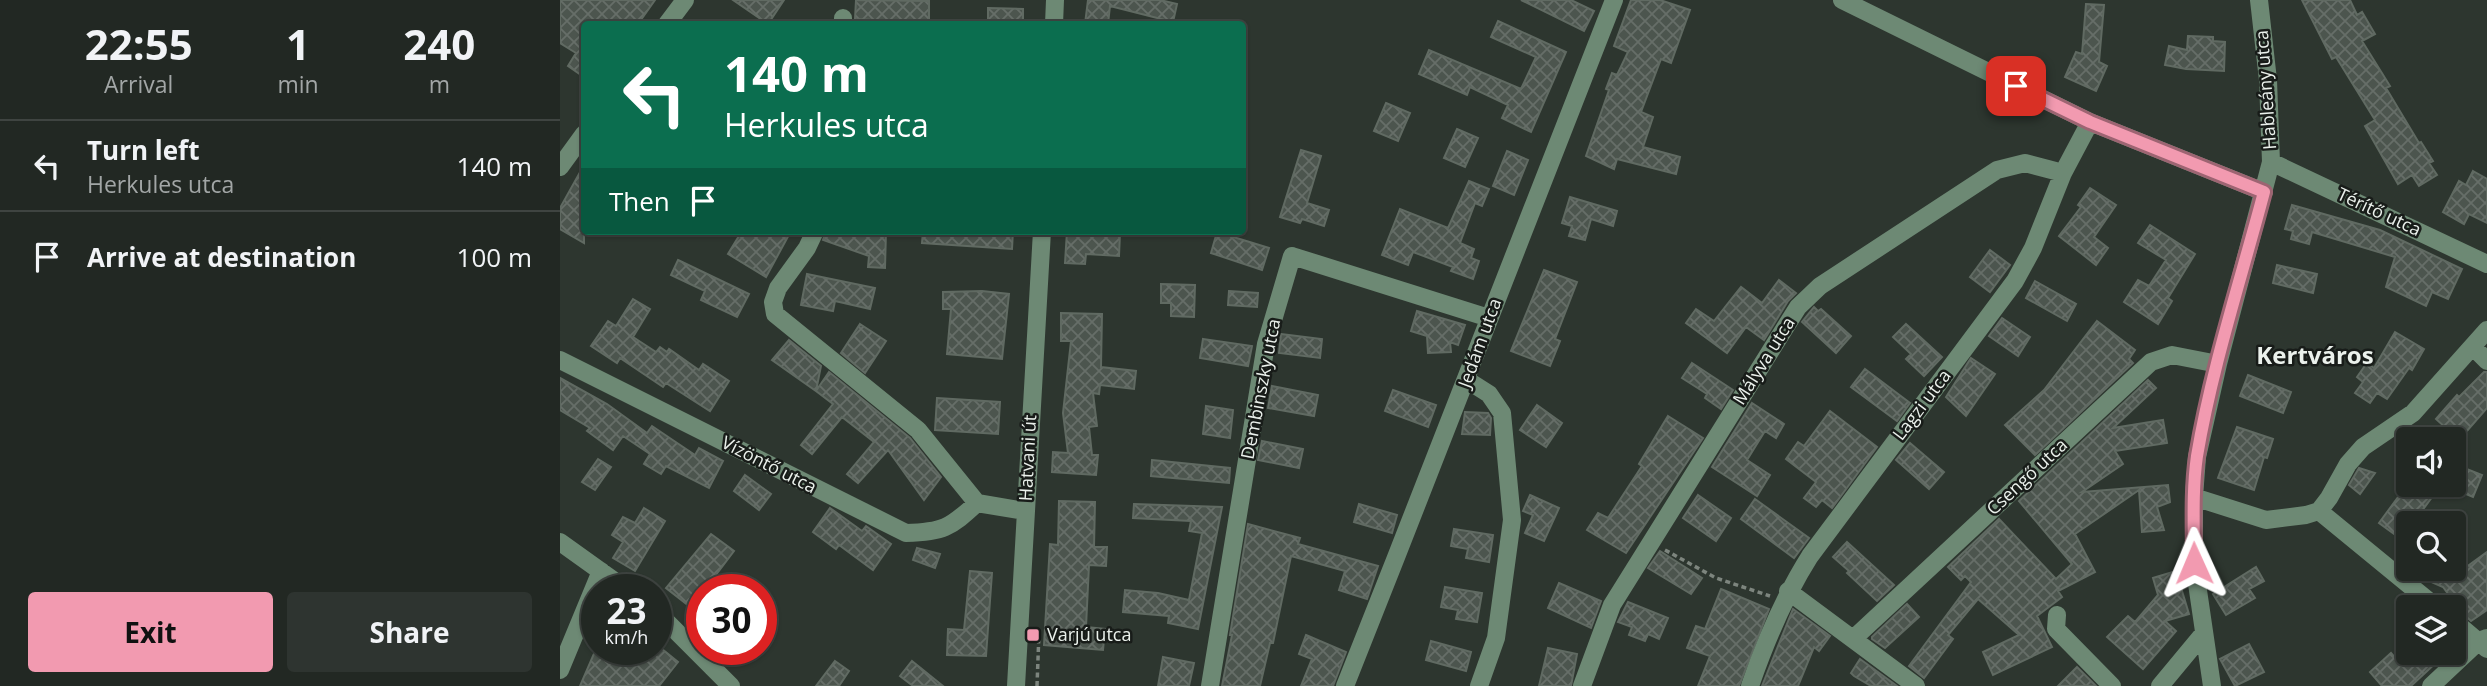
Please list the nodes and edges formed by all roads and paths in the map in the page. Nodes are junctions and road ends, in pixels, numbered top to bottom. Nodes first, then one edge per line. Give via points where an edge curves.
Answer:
1 (685, 0) edge
2 (1055, 0) edge
3 (1614, 0) edge
4 (1842, 0) edge
5 (2259, 0) edge
6 (669, 21) edge
7 (1054, 21) edge
8 (2090, 122) junction
9 (581, 138) edge
10 (2271, 162) junction
11 (560, 167) edge
12 (2063, 173) junction
13 (2264, 192) junction
14 (813, 235) edge
15 (1042, 235) edge
16 (2487, 264) edge
17 (1489, 318) junction
18 (2487, 330) edge
19 (2473, 347) junction
20 (560, 360) edge
21 (2487, 361) edge
22 (2218, 364) junction
23 (1467, 380) junction
24 (2194, 497) junction
25 (977, 503) junction
26 (1025, 511) junction
27 (2319, 511) junction
28 (560, 542) edge
29 (1651, 542) junction
30 (601, 571) junction
31 (605, 574) edge
32 (2421, 595) edge
33 (1786, 596) junction
34 (2057, 615) dead end
35 (672, 627) edge
36 (2466, 630) edge
37 (2204, 632) junction
38 (1853, 639) junction
39 (2484, 643) edge
40 (560, 670) edge
41 (731, 686) edge
42 (1016, 686) edge
43 (1210, 686) edge
44 (1345, 686) edge
45 (1479, 686) edge
46 (1582, 686) edge
47 (1750, 686) edge
48 (1916, 686) edge
49 (2112, 686) edge
50 (2160, 686) edge
51 (2211, 686) edge
52 (2431, 686) edge

1 - 6 street
2 - 7 street
3 - 17 street, Jedám utca
4 - 8 street
5 - 10 street, Hableány utca
8 - 12 street, Lagzi utca
8 - 13 street
9 - 11 street
10 - 13 street, Hableány utca
10 - 16 street, Térítő utca
12 - 29 street, Mályva utca via 2025,163 1997,170 1820,286 1798,307
12 - 33 street, Lagzi utca via 2015,281 1818,545
13 - 22 street, Hableány utca
14 - 25 street via 778,288 775,314 918,430
15 - 26 street, Hatvani út
17 - 23 street, Jedám utca
17 - 43 street, Dembinszky utca via 1292,256 1266,344
18 - 19 street
19 - 21 street
19 - 27 street via 2413,412 2363,447
20 - 25 street, Vízöntő utca via 906,533 932,532 954,524
22 - 24 street, Hableány utca via 2197,457
22 - 38 street, Csengő utca via 2172,355 2151,362
23 - 44 street, Jedám utca
23 - 45 street via 1489,394 1502,413 1512,520 1496,638
24 - 27 street via 2266,520
24 - 37 street, Hableány utca via 2194,563
25 - 26 street
26 - 42 street, Hatvani út
27 - 32 street
28 - 30 street
29 - 33 path via 1716,578
29 - 46 street, Mályva utca via 1612,605
30 - 31 street
30 - 40 street
33 - 38 street
33 - 47 street, Lagzi utca
34 - 49 street via 2056,629
35 - 41 street
36 - 39 street
37 - 50 street
37 - 51 street, Hableány utca
38 - 48 street
39 - 52 street

